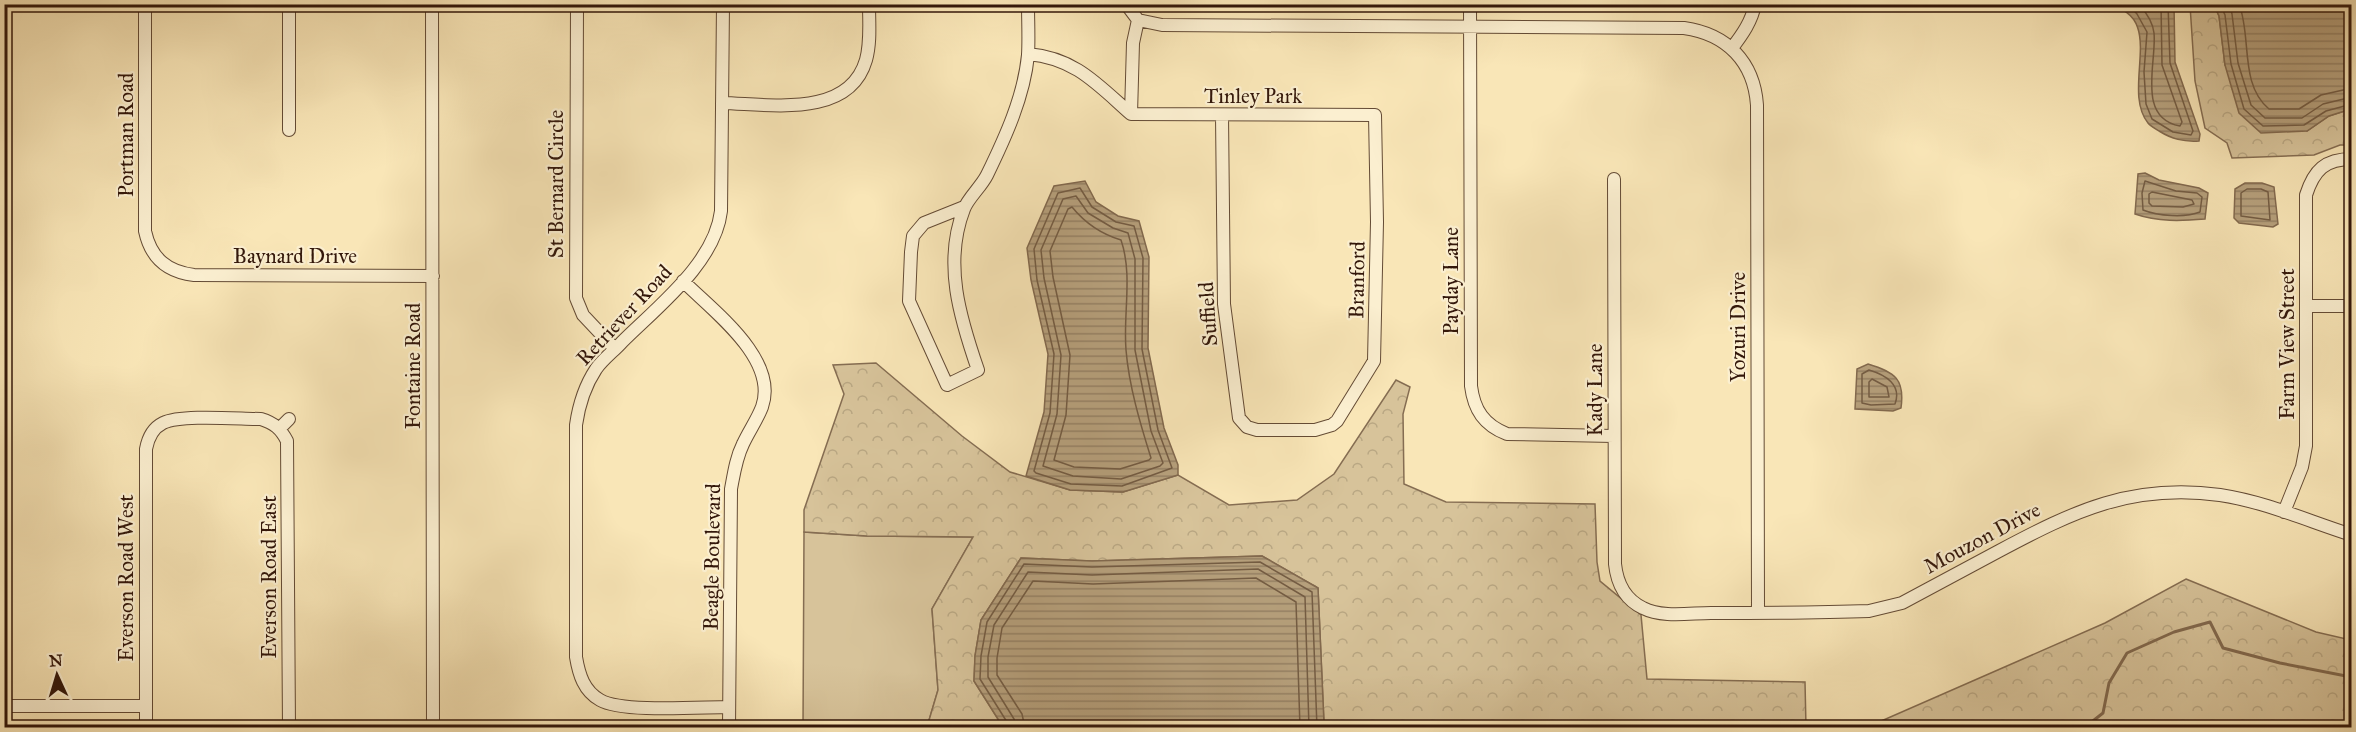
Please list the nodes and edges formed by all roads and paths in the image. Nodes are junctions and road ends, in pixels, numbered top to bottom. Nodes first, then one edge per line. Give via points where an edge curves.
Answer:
1 (145, 4) edge
2 (289, 4) edge
3 (432, 4) edge
4 (577, 4) edge
5 (723, 4) edge
6 (869, 4) edge
7 (1028, 4) edge
8 (1126, 4) edge
9 (1470, 4) edge
10 (1755, 4) edge
11 (1138, 20) junction
12 (1470, 27) junction
13 (1732, 48) junction
14 (1028, 54) junction
15 (722, 103) junction
16 (1131, 114) junction
17 (1222, 115) junction
18 (1375, 115) joint
19 (289, 129) dead end
20 (2352, 159) edge
21 (1614, 179) dead end
22 (964, 207) junction
23 (160, 262) joint
24 (433, 276) junction
25 (683, 281) junction
26 (2307, 306) junction
27 (2352, 306) edge
28 (615, 349) junction
29 (289, 419) dead end
30 (1326, 428) joint
31 (279, 429) junction
32 (1614, 436) junction
33 (2284, 512) junction
34 (2352, 535) edge
35 (1628, 598) joint
36 (1758, 613) junction
37 (4, 706) edge
38 (146, 706) junction
39 (729, 707) junction
40 (146, 728) edge
41 (289, 728) edge
42 (432, 728) edge
43 (729, 728) edge

1 - 23 street, Portman Road via 145,231
2 - 19 street
3 - 24 street, Fontaine Road
4 - 28 street, St Bernard Circle via 575,288 583,315
5 - 15 street, Retriever Road
6 - 15 street via 866,60 856,80 838,95 807,104
7 - 14 street
8 - 11 street
9 - 12 street, Payday Lane
10 - 13 street via 1754,14
11 - 12 street via 1162,25
11 - 16 street via 1133,43
12 - 13 street via 1684,28 1711,34
12 - 32 street, Payday Lane via 1470,387 1475,405 1495,430 1507,434
13 - 36 street, Yozuri Drive via 1746,63 1757,105
14 - 16 street via 1059,59 1080,70
14 - 22 street via 1020,94 1003,143 985,180
15 - 25 street, Retriever Road via 720,223 709,247
16 - 17 street, Tinley Park
17 - 18 street, Tinley Park
17 - 30 street, Suffield via 1224,304 1239,418 1247,427 1257,430
18 - 30 street, Branford via 1374,361 1337,421
20 - 26 street, Farm View Street via 2333,160 2324,166 2306,195
21 - 32 street, Kady Lane
22 - 22 street via 924,223 913,236 911,252 909,301 947,385 978,370 954,282
23 - 24 street, Baynard Drive via 176,272 195,275
24 - 42 street, Fontaine Road
25 - 28 street, Retriever Road
25 - 39 street, Beagle Boulevard via 747,345 759,363 764,383 763,405 735,465 731,489
26 - 27 street
26 - 33 street, Farm View Street via 2305,457
28 - 39 street, Retriever Road via 587,384 576,425 579,675 590,693 625,707
29 - 31 street
31 - 38 street, Everson Road West via 261,419 177,419 154,430 147,442
31 - 41 street, Everson Road East via 287,441 289,456
32 - 35 street, Kady Lane via 1615,564 1618,582
33 - 34 street, Mouzon Drive
33 - 36 street, Mouzon Drive via 2222,495 2187,492 2124,498 2059,520 1902,603 1869,611
35 - 36 street, Mouzon Drive via 1644,609 1664,613
37 - 38 street
38 - 40 street, Everson Road West
39 - 43 street, Beagle Boulevard

